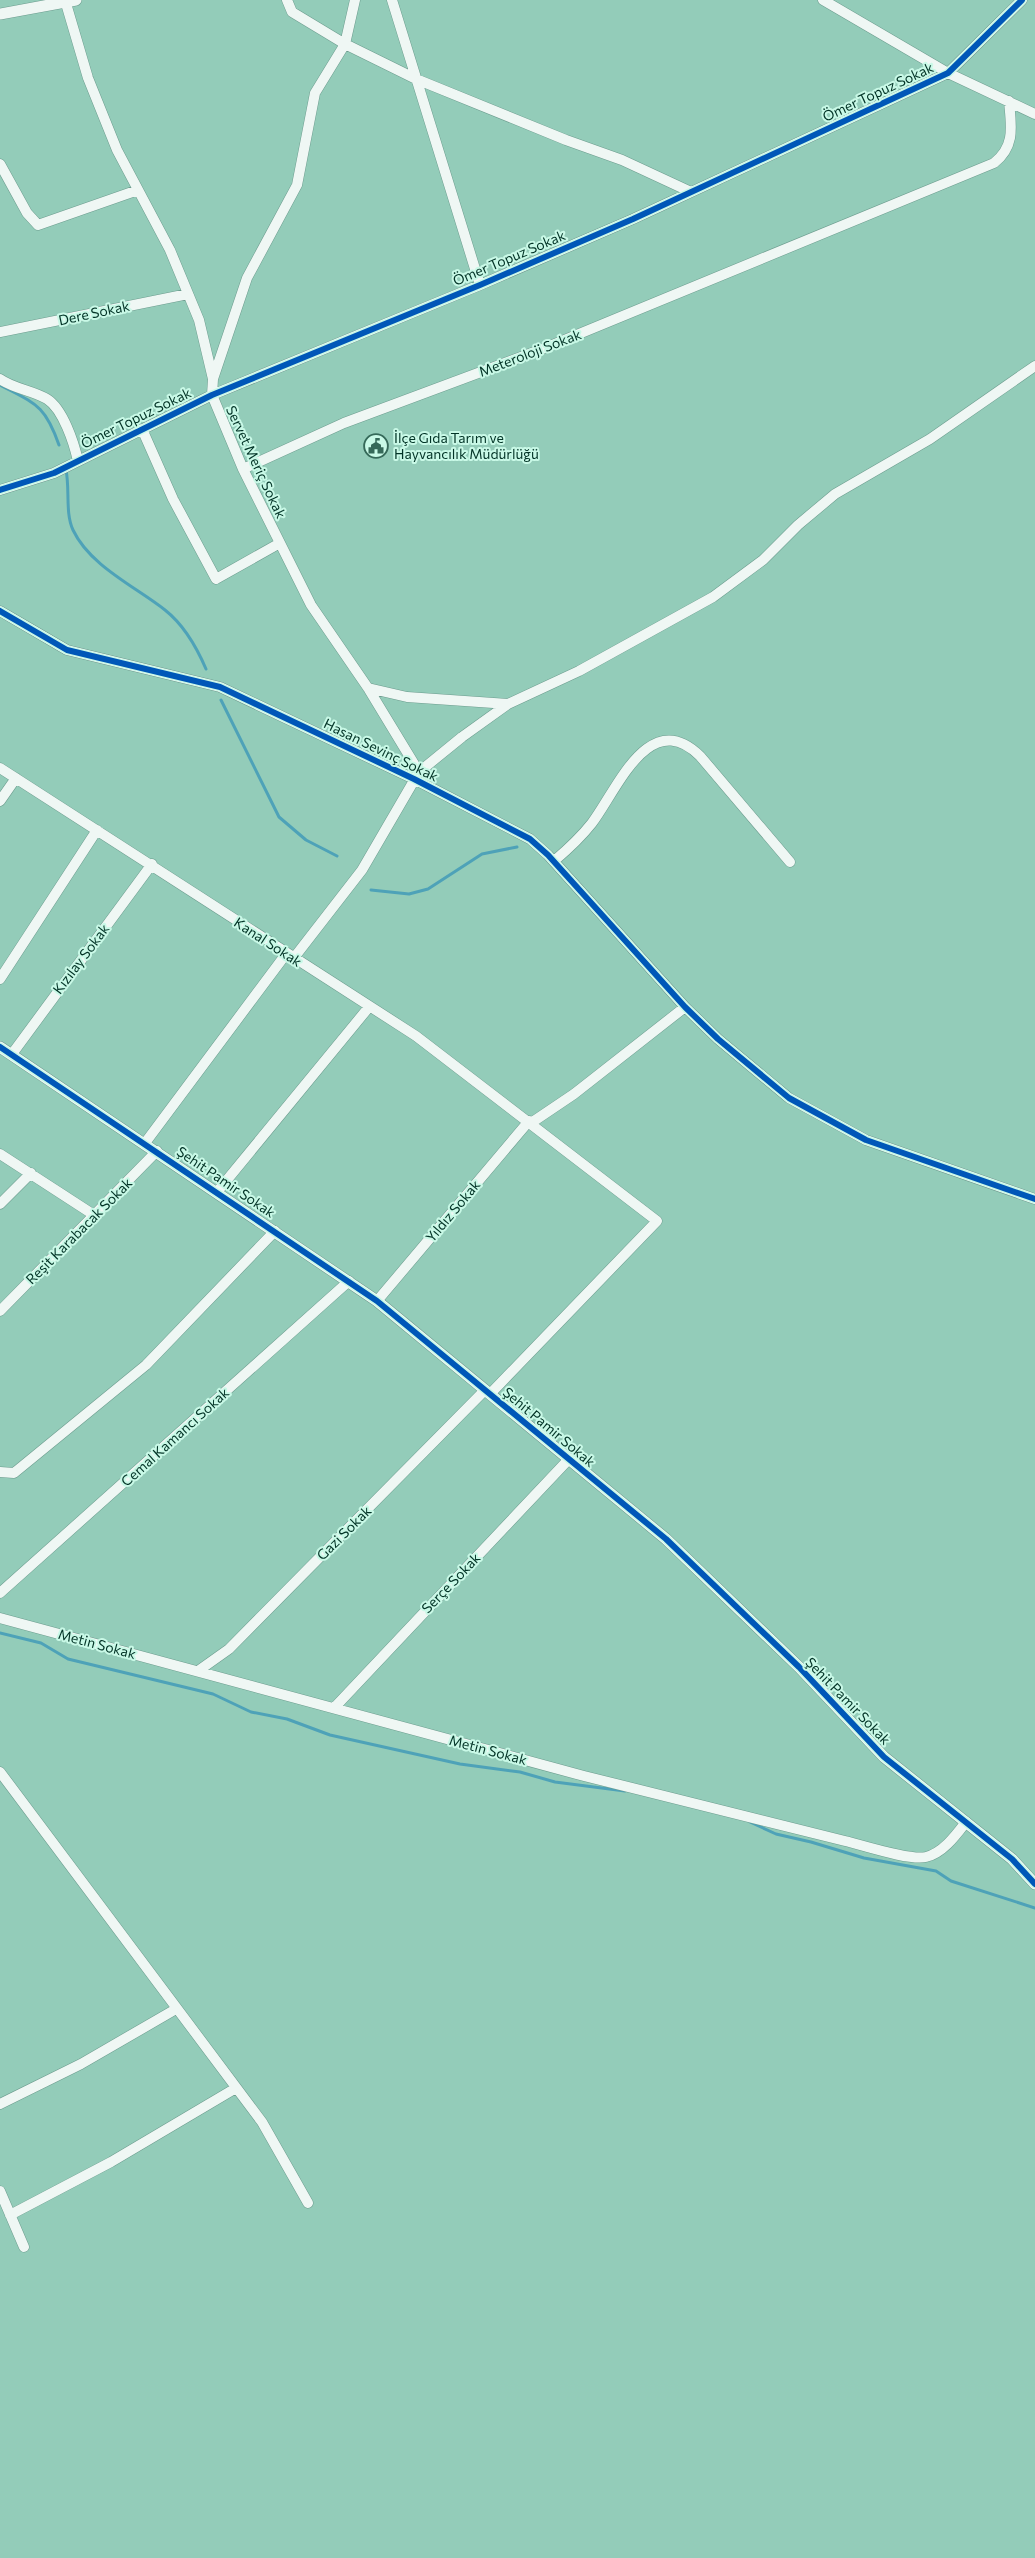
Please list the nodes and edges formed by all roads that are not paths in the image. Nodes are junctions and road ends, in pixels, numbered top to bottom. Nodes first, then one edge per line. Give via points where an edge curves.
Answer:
1 (287, 0) edge
2 (355, 0) edge
3 (392, 0) edge
4 (823, 0) edge
5 (1022, 0) edge
6 (69, 1) edge
7 (0, 14) edge
8 (345, 44) junction
9 (948, 73) junction
10 (416, 79) junction
11 (1009, 101) junction
12 (1035, 114) edge
13 (0, 164) edge
14 (138, 190) junction
15 (692, 192) junction
16 (480, 285) junction
17 (188, 294) junction
18 (0, 332) edge
19 (1035, 366) edge
20 (0, 379) edge
21 (213, 379) junction
22 (212, 395) junction
23 (142, 429) junction
24 (78, 461) junction
25 (243, 469) junction
26 (0, 490) edge
27 (280, 542) junction
28 (0, 611) edge
29 (368, 688) junction
30 (508, 704) junction
31 (0, 768) edge
32 (416, 776) junction
33 (16, 778) junction
34 (0, 801) edge
35 (97, 830) junction
36 (551, 858) junction
37 (790, 862) dead end
38 (152, 864) junction
39 (290, 957) junction
40 (0, 979) edge
41 (369, 1006) junction
42 (685, 1007) junction
43 (0, 1047) edge
44 (12, 1054) junction
45 (530, 1122) junction
46 (145, 1143) junction
47 (157, 1151) junction
48 (0, 1154) edge
49 (31, 1173) junction
50 (217, 1192) junction
51 (1035, 1199) edge
52 (0, 1204) edge
53 (94, 1215) junction
54 (657, 1221) joint
55 (275, 1231) junction
56 (349, 1281) junction
57 (377, 1301) junction
58 (0, 1311) edge
59 (487, 1392) junction
60 (569, 1460) junction
61 (0, 1472) edge
62 (0, 1593) edge
63 (0, 1618) edge
64 (198, 1671) junction
65 (334, 1708) junction
66 (0, 1772) edge
67 (966, 1822) junction
68 (1035, 1884) edge
69 (176, 2009) junction
70 (236, 2088) junction
71 (0, 2104) edge
72 (0, 2191) edge
73 (308, 2203) dead end
74 (10, 2215) junction
75 (24, 2247) dead end

1 - 8 street via 292,12
2 - 8 street
3 - 10 street
4 - 9 street
5 - 9 street, Ömer Topuz Sokak
6 - 7 street
6 - 14 street, Servet Meriç Sokak via 88,78 117,150
8 - 10 street
8 - 21 street via 315,93 297,185 247,278
9 - 11 street
9 - 15 street, Ömer Topuz Sokak
10 - 15 street via 622,160
10 - 16 street
11 - 12 street
11 - 25 street, Meteroloji Sokak via 1010,141 1004,154 994,163 540,350 344,423
13 - 14 street via 27,213 38,225
14 - 17 street, Servet Meriç Sokak via 170,250
15 - 16 street, Ömer Topuz Sokak
16 - 22 street, Ömer Topuz Sokak
17 - 18 street, Dere Sokak
17 - 21 street, Servet Meriç Sokak
19 - 30 street via 930,439 835,494 763,560 713,597 579,671
20 - 24 street via 47,399 66,426
21 - 22 street, Servet Meriç Sokak
22 - 23 street, Ömer Topuz Sokak
22 - 25 street, Servet Meriç Sokak
23 - 24 street, Ömer Topuz Sokak
23 - 27 street via 216,580
24 - 26 street, Ömer Topuz Sokak via 54,473
25 - 27 street, Servet Meriç Sokak
27 - 29 street, Servet Meriç Sokak via 310,605
28 - 32 street, Hasan Sevinç Sokak via 67,650 220,687
29 - 30 street via 407,698
29 - 32 street, Servet Meriç Sokak
30 - 32 street
31 - 33 street, Kanal Sokak
32 - 36 street, Hasan Sevinç Sokak via 530,839
32 - 39 street via 362,870
33 - 34 street
33 - 35 street, Kanal Sokak
35 - 38 street, Kanal Sokak
35 - 40 street
36 - 37 street via 591,824 634,760 647,747 671,740 692,748 700,756
36 - 42 street, Hasan Sevinç Sokak
38 - 39 street, Kanal Sokak
38 - 44 street, Kızılay Sokak
39 - 41 street, Kanal Sokak
39 - 46 street
41 - 45 street, Kanal Sokak via 416,1036
41 - 50 street
42 - 45 street, Yıldız Sokak via 574,1094
42 - 51 street, Hasan Sevinç Sokak via 789,1098 866,1140
43 - 44 street, Şehit Pamir Sokak
44 - 46 street, Şehit Pamir Sokak
45 - 54 street, Kanal Sokak
45 - 57 street, Yıldız Sokak
46 - 47 street, Şehit Pamir Sokak
47 - 50 street, Şehit Pamir Sokak
47 - 53 street, Reşit Karabacak Sokak
48 - 49 street
49 - 52 street
49 - 53 street
50 - 55 street, Şehit Pamir Sokak
53 - 58 street, Reşit Karabacak Sokak
54 - 59 street, Gazi Sokak
55 - 56 street, Şehit Pamir Sokak
55 - 61 street via 146,1365 14,1473
56 - 57 street, Şehit Pamir Sokak
56 - 62 street, Cemal Kamancı Sokak
57 - 59 street, Şehit Pamir Sokak
59 - 60 street, Şehit Pamir Sokak
59 - 64 street, Gazi Sokak via 229,1649
60 - 65 street, Serçe Sokak
60 - 67 street, Şehit Pamir Sokak via 666,1539 799,1667 884,1757
63 - 64 street, Metin Sokak
64 - 65 street, Metin Sokak
65 - 67 street, Metin Sokak via 888,1853 925,1858 950,1843
66 - 69 street
67 - 68 street, Şehit Pamir Sokak via 1012,1859
69 - 70 street
69 - 71 street via 81,2064
70 - 73 street via 262,2122
70 - 74 street via 110,2162
72 - 74 street
74 - 75 street

